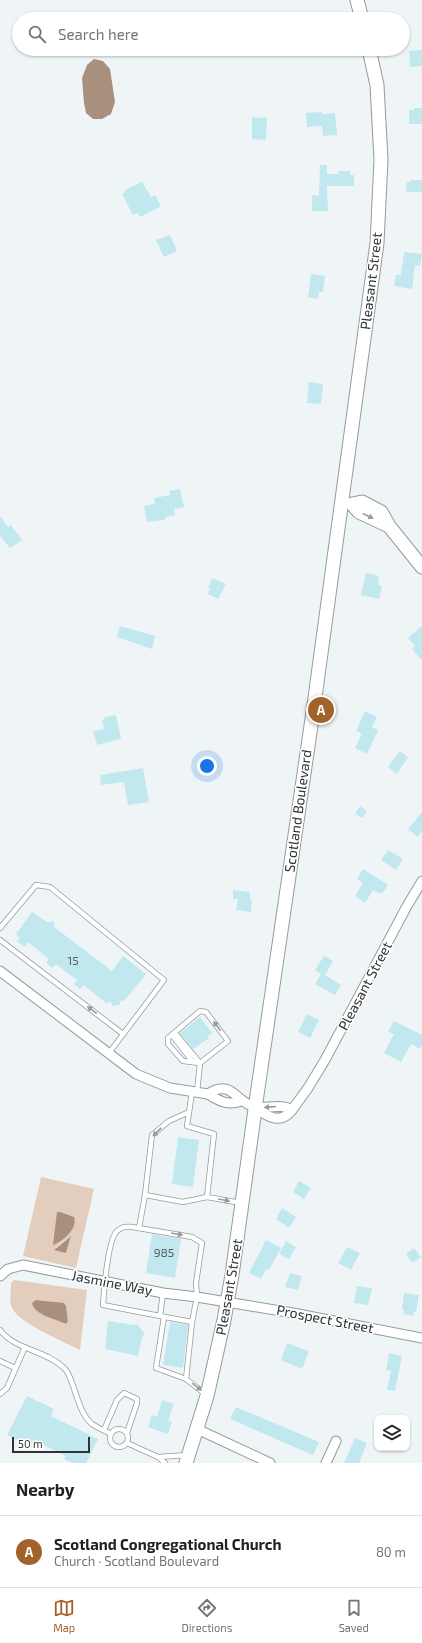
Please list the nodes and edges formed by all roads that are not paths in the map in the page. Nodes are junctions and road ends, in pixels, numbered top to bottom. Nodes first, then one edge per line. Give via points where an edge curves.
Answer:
1 (357, 0) edge
2 (360, 12) edge
3 (371, 56) edge
4 (346, 502) junction
5 (422, 566) edge
6 (422, 881) edge
7 (0, 928) edge
8 (0, 940) edge
9 (0, 971) edge
10 (123, 1034) junction
11 (173, 1034) junction
12 (109, 1053) junction
13 (193, 1062) junction
14 (200, 1063) junction
15 (194, 1092) junction
16 (208, 1094) junction
17 (241, 1101) junction
18 (255, 1107) junction
19 (189, 1112) junction
20 (145, 1195) junction
21 (207, 1197) junction
22 (242, 1203) junction
23 (139, 1228) junction
24 (0, 1276) edge
25 (105, 1282) junction
26 (163, 1293) junction
27 (197, 1297) junction
28 (228, 1302) junction
29 (162, 1316) junction
30 (192, 1322) junction
31 (0, 1330) edge
32 (422, 1338) edge
33 (25, 1347) junction
34 (0, 1361) edge
35 (15, 1368) junction
36 (186, 1379) junction
37 (0, 1394) edge
38 (207, 1396) junction
39 (197, 1429) junction
40 (104, 1430) junction
41 (127, 1433) junction
42 (111, 1434) junction
43 (336, 1441) dead end
44 (127, 1443) junction
45 (158, 1457) junction
46 (187, 1459) edge
47 (165, 1463) edge
48 (270, 1463) edge
49 (326, 1463) edge

1 - 2 main road
3 - 4 main road, Pleasant Street via 377,85 381,160 377,243
4 - 5 main road via 362,502 386,518 389,526
4 - 18 main road, Scotland Boulevard via 310,727
6 - 18 street, Pleasant Street via 325,1060 292,1110 283,1118 274,1119
7 - 10 lane via 36,885 50,887 164,980
10 -> 8 lane
9 - 12 street
10 - 12 lane
11 - 13 lane
11 - 13 lane via 168,1038 168,1044 183,1061
11 - 14 lane
14 -> 11 lane via 228,1041 206,1012 200,1011
12 - 15 street via 136,1074 170,1088
13 - 14 lane
14 - 15 lane
15 - 16 street
15 - 19 lane
16 - 17 street via 227,1104
16 - 17 street via 216,1090 229,1090 235,1092
17 - 18 street
18 - 22 main road, Pleasant Street
19 -> 20 lane via 169,1122 152,1135
19 - 21 lane via 188,1126 214,1134
20 - 21 lane via 183,1202
20 - 23 lane
21 -> 22 lane
22 - 28 main road, Pleasant Street
23 - 25 lane via 125,1226 113,1237
23 -> 27 lane via 192,1237 202,1243 196,1283
24 - 25 street, Jasmine Way via 8,1269 23,1265
25 - 26 street, Jasmine Way
25 - 29 lane via 103,1305
26 - 27 street, Jasmine Way
26 - 29 lane
27 - 28 street, Jasmine Way
27 - 30 lane
28 - 32 street, Prospect Street
28 - 38 main road, Pleasant Street
29 - 30 lane
29 - 36 lane via 156,1368
30 - 36 lane
31 - 33 lane via 4,1336
33 - 35 lane
33 - 40 lane via 64,1367 85,1415 90,1422
34 - 35 lane
35 - 37 lane via 7,1388
36 -> 38 lane
38 - 39 main road, Pleasant Street
39 - 46 main road, Pleasant Street
39 - 48 street
40 - 41 lane via 124,1393 137,1399
40 - 42 lane
41 - 42 lane via 119,1429
41 - 44 lane
42 - 44 lane via 111,1443 114,1446 119,1447
43 - 49 street
44 - 45 lane
45 - 46 lane
45 - 47 lane

